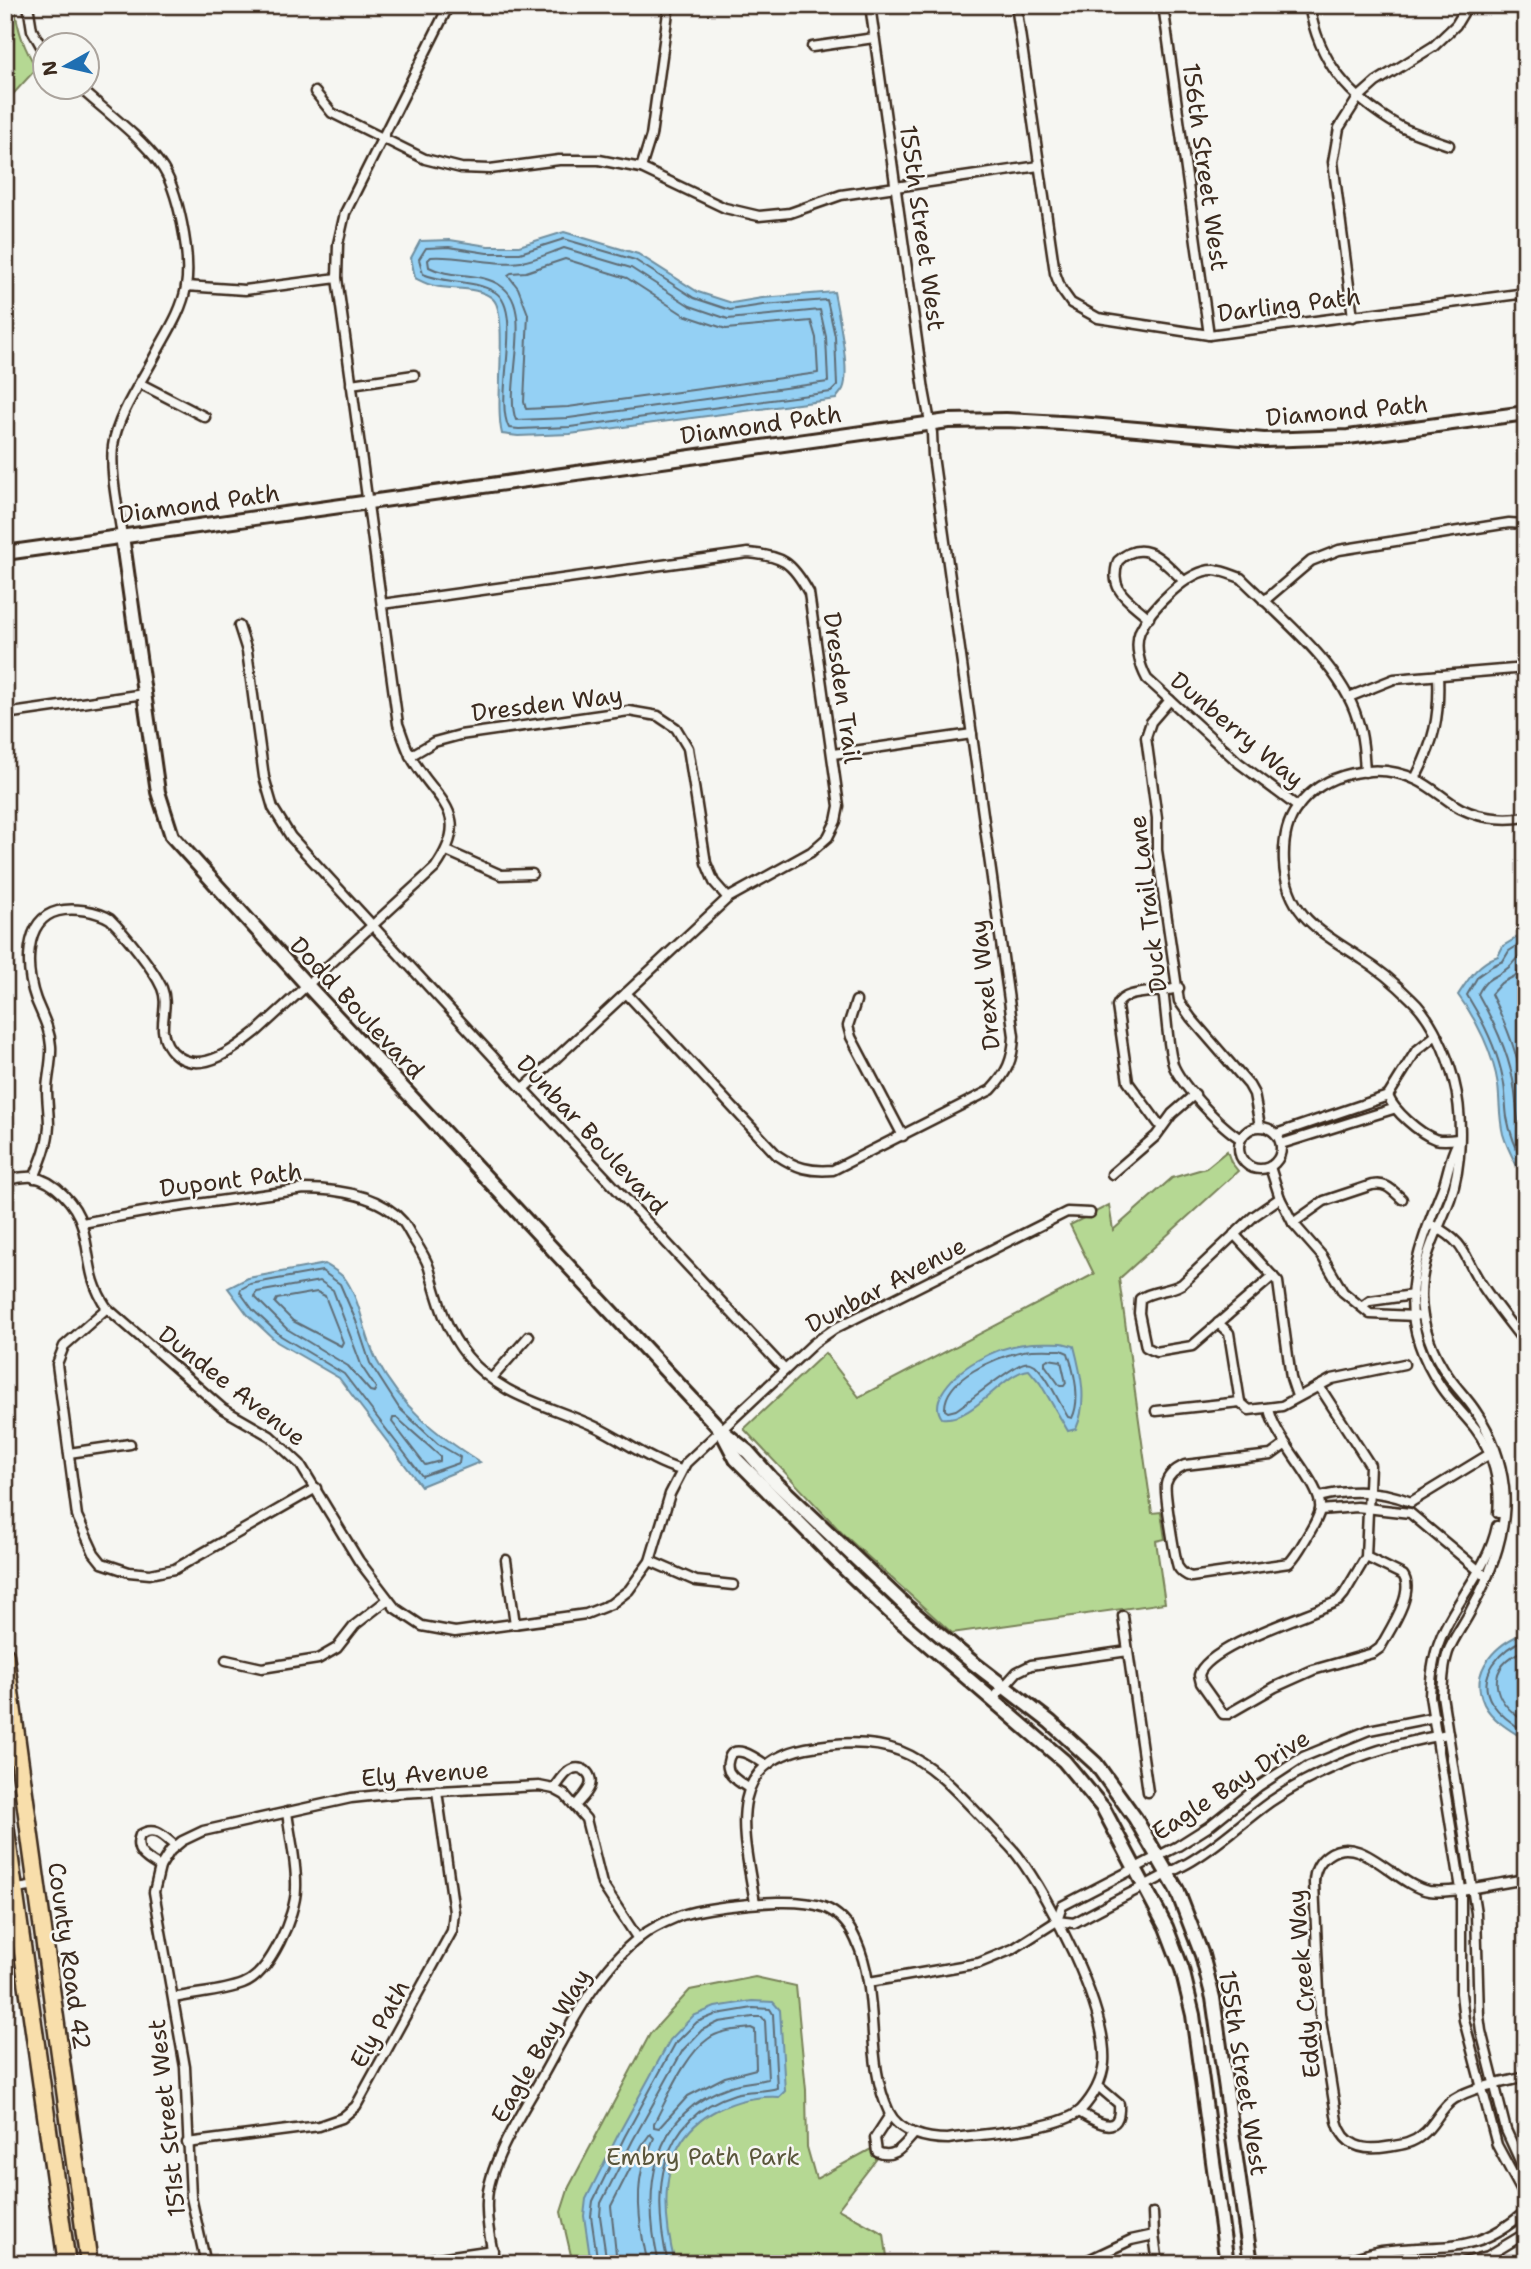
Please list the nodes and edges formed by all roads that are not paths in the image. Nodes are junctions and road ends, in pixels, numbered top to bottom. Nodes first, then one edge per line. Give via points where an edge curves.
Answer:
1 (28, 5) edge
2 (449, 5) edge
3 (669, 5) edge
4 (870, 5) edge
5 (1016, 5) edge
6 (1163, 5) edge
7 (1309, 5) edge
8 (1468, 5) edge
9 (33, 32) edge
10 (874, 38) junction
11 (812, 47) dead end
12 (315, 92) dead end
13 (1358, 98) junction
14 (95, 102) edge
15 (381, 138) junction
16 (1449, 145) dead end
17 (1039, 166) junction
18 (642, 168) junction
19 (895, 187) junction
20 (337, 278) junction
21 (186, 286) junction
22 (1526, 293) edge
23 (1353, 317) junction
24 (1209, 335) junction
25 (414, 375) dead end
26 (141, 384) junction
27 (351, 384) junction
28 (1526, 413) edge
29 (205, 417) dead end
30 (930, 422) junction
31 (933, 456) joint
32 (368, 501) junction
33 (1526, 526) edge
34 (122, 536) junction
35 (5, 553) edge
36 (1184, 581) junction
37 (1264, 601) junction
38 (382, 604) junction
39 (1149, 618) junction
40 (239, 626) dead end
41 (1526, 668) edge
42 (1438, 675) junction
43 (144, 694) junction
44 (1349, 697) junction
45 (1170, 700) junction
46 (5, 714) edge
47 (972, 734) junction
48 (833, 754) junction
49 (410, 756) junction
50 (1365, 772) junction
51 (1415, 779) junction
52 (1298, 807) junction
53 (1526, 817) edge
54 (447, 851) junction
55 (532, 874) dead end
56 (728, 898) junction
57 (372, 926) junction
58 (307, 985) junction
59 (1179, 988) junction
60 (1163, 991) junction
61 (626, 993) junction
62 (856, 1000) dead end
63 (1436, 1035) junction
64 (523, 1089) junction
65 (1195, 1094) junction
66 (1388, 1097) junction
67 (1393, 1109) junction
68 (1260, 1126) junction
69 (1161, 1127) junction
70 (1276, 1134) junction
71 (903, 1136) junction
72 (1241, 1139) junction
73 (1458, 1140) junction
74 (1281, 1144) junction
75 (1270, 1167) junction
76 (1112, 1174) dead end
77 (34, 1178) junction
78 (5, 1180) edge
79 (1280, 1198) junction
80 (1402, 1199) dead end
81 (1090, 1213) dead end
82 (82, 1223) junction
83 (1293, 1223) junction
84 (1432, 1225) junction
85 (1234, 1234) junction
86 (1273, 1276) junction
87 (1421, 1295) junction
88 (1411, 1296) junction
89 (1363, 1306) junction
90 (107, 1308) junction
91 (1423, 1315) junction
92 (1413, 1317) junction
93 (1218, 1323) junction
94 (1519, 1335) dead end
95 (529, 1336) dead end
96 (1404, 1364) dead end
97 (785, 1370) junction
98 (492, 1378) junction
99 (1449, 1378) junction
100 (1440, 1385) junction
101 (1318, 1386) junction
102 (1297, 1396) junction
103 (1240, 1402) junction
104 (1269, 1408) junction
105 (1156, 1411) dead end
106 (721, 1430) junction
107 (130, 1444) dead end
108 (1286, 1444) junction
109 (69, 1453) junction
110 (1492, 1453) junction
111 (681, 1470) junction
112 (316, 1488) junction
113 (1368, 1492) junction
114 (1319, 1497) junction
115 (1411, 1502) junction
116 (1369, 1508) junction
117 (1320, 1510) junction
118 (1410, 1513) junction
119 (1366, 1557) junction
120 (506, 1560) dead end
121 (650, 1561) junction
122 (1483, 1574) junction
123 (733, 1585) dead end
124 (387, 1600) junction
125 (1123, 1616) dead end
126 (515, 1624) junction
127 (1438, 1643) junction
128 (1449, 1648) junction
129 (1128, 1651) junction
130 (5, 1655) edge
131 (226, 1660) dead end
132 (1004, 1687) junction
133 (993, 1699) junction
134 (1445, 1714) junction
135 (1433, 1717) junction
136 (1448, 1734) junction
137 (1436, 1736) junction
138 (766, 1765) junction
139 (748, 1788) junction
140 (554, 1789) junction
141 (437, 1791) junction
142 (1148, 1792) dead end
143 (576, 1805) junction
144 (287, 1812) junction
145 (5, 1825) edge
146 (175, 1846) junction
147 (1157, 1856) junction
148 (1135, 1866) junction
149 (160, 1867) junction
150 (1166, 1873) junction
151 (1526, 1879) edge
152 (1144, 1885) junction
153 (36, 1886) junction
154 (154, 1886) joint
155 (1473, 1887) junction
156 (1461, 1888) junction
157 (10, 1890) edge
158 (755, 1903) junction
159 (1057, 1921) junction
160 (638, 1939) junction
161 (869, 1982) junction
162 (174, 1998) junction
163 (1526, 2077) edge
164 (1493, 2085) junction
165 (1098, 2086) junction
166 (1480, 2088) junction
167 (1079, 2112) junction
168 (890, 2115) junction
169 (914, 2134) junction
170 (187, 2143) junction
171 (1526, 2174) edge
172 (1526, 2199) edge
173 (1526, 2211) edge
174 (1153, 2213) dead end
175 (1526, 2233) edge
176 (1154, 2235) junction
177 (493, 2250) junction
178 (67, 2264) edge
179 (89, 2264) edge
180 (206, 2264) edge
181 (398, 2264) edge
182 (495, 2264) edge
183 (1024, 2264) edge
184 (1049, 2264) edge
185 (1080, 2264) edge
186 (1158, 2264) edge
187 (1227, 2264) edge
188 (1251, 2264) edge
189 (1328, 2264) edge
190 (1458, 2264) edge

1 - 9 street
2 - 15 street
3 - 18 street via 651,136
4 - 10 street, 155th Street West
5 - 17 street, Darling Path
6 - 24 street, 156th Street West
7 - 13 street via 1322,51
8 - 13 street via 1456,25 1434,46
10 - 11 street
10 - 19 street, 155th Street West
12 - 15 street via 332,113
13 - 16 street via 1401,127
13 - 23 street via 1339,128 1333,162
14 - 21 street via 151,153 169,177 178,206
15 - 18 street via 425,159 461,168 600,160
15 - 20 street via 345,213
17 - 19 street
17 - 24 street, Darling Path via 1055,273 1071,303 1098,318
18 - 19 street via 724,208 759,216 790,214 841,195
19 - 30 street, 155th Street West
20 - 21 street via 245,290
20 - 27 street
21 - 26 street via 177,315
22 - 23 street, Darling Path
23 - 24 street, Darling Path
25 - 27 street
26 - 29 street
26 - 34 street via 114,444
27 - 32 street
28 - 30 street, Diamond Path via 1348,437 1264,440 1006,420
30 - 31 street, 155th Street West
30 - 32 street, Diamond Path
31 - 47 street, Drexel Way
32 - 34 street, Diamond Path
32 - 38 street
33 - 37 street via 1509,523 1339,550 1311,561
34 - 35 street, Diamond Path
34 - 43 street, Dodd Boulevard
36 - 37 street, Dunberry Way via 1198,573 1227,572 1241,578
36 - 39 street, Dunberry Way
36 - 39 street via 1146,551 1134,551 1118,561 1114,580 1119,591
37 - 44 street, Dunberry Way via 1318,655
38 - 48 street, Dresden Trail via 748,552 772,555 797,570 809,593
38 - 49 street via 398,724
39 - 45 street, Dunberry Way via 1139,632 1142,669
40 - 57 street, Dunbar Boulevard via 273,808 291,837
41 - 42 street
42 - 44 street via 1394,679
42 - 51 street via 1433,740
43 - 46 street
43 - 58 street, Dodd Boulevard via 158,792 172,836
44 - 50 street, Dunberry Way via 1362,735
45 - 52 street, Dunberry Way via 1250,772
45 - 59 street, Duck Trail Lane via 1151,722 1146,737 1157,850
47 - 48 street
47 - 71 street, Drexel Way via 1014,1054 1006,1074 991,1090
48 - 56 street, Dresden Trail via 839,806 828,836 811,852
49 - 54 street via 448,808 452,829
49 - 56 street, Dresden Way via 434,742 460,735 629,711 658,716 676,729 688,748 706,863
50 - 51 street
50 - 52 street via 1322,784
51 - 53 street via 1456,807 1482,817
52 - 63 street via 1289,822 1284,853 1286,880 1296,906 1309,923 1414,1001
54 - 55 street via 501,875
54 - 57 street via 435,869
56 - 61 street, Dresden Trail
57 - 58 street
57 - 64 street, Dunbar Boulevard
58 - 77 street via 243,1042 210,1060 192,1062 169,1047 163,1030 166,1006 162,988 110,919 66,910 45,916 30,942 36,999 51,1046 47,1142
58 - 106 street, Dodd Boulevard
59 - 60 street
59 - 68 street, Duck Trail Lane via 1183,1007 1249,1085
60 - 65 street via 1173,1065
60 - 69 street via 1124,996 1117,1014 1128,1082
61 - 64 street, Dresden Trail
61 - 71 street, Drexel Way via 777,1155 793,1166 812,1172 833,1170
62 - 71 street via 848,1026 851,1037
63 - 66 street via 1416,1051
63 - 73 street via 1454,1081
64 - 97 street, Dunbar Boulevard
65 - 69 street
65 - 72 street
66 - 67 street
66 - 70 street
67 - 73 street via 1435,1139
67 - 74 street
68 - 70 street
68 - 72 street
69 - 76 street
70 - 74 street
72 - 75 street via 1239,1153 1246,1164
73 - 84 street
74 - 75 street via 1281,1155
75 - 79 street
77 - 78 street
77 - 82 street, Dundee Avenue via 63,1194
79 - 83 street
79 - 85 street
80 - 83 street via 1380,1183 1324,1201
81 - 97 street, Dunbar Avenue via 1067,1212 834,1329
82 - 90 street, Dundee Avenue via 92,1281
82 - 98 street, Dupont Path via 304,1189 365,1198 402,1221 423,1254 454,1336 467,1356
83 - 89 street via 1322,1255 1343,1292
84 - 87 street
84 - 88 street via 1415,1263
84 - 94 street via 1457,1240 1481,1284
85 - 86 street
85 - 93 street via 1182,1284 1143,1296 1138,1303 1143,1338 1151,1351 1192,1346
86 - 93 street
86 - 102 street via 1280,1293
87 - 88 street
87 - 91 street
88 - 89 street
88 - 92 street
89 - 92 street via 1370,1314
90 - 109 street via 64,1346 57,1364
90 - 112 street, Dundee Avenue via 223,1409 285,1448
91 - 92 street
91 - 99 street via 1435,1354
92 - 100 street via 1425,1357
93 - 103 street via 1229,1333
95 - 98 street
96 - 101 street via 1348,1374
97 - 106 street, Dunbar Avenue
98 - 111 street, Dupont Path via 524,1400 598,1428 659,1463
99 - 100 street
99 - 110 street via 1475,1409
100 - 110 street
101 - 102 street
101 - 113 street via 1370,1465
102 - 104 street
103 - 104 street via 1249,1410
103 - 105 street
104 - 108 street via 1270,1421
106 - 111 street, Dundee Avenue
106 - 132 street, 155th Street West via 908,1608
106 - 133 street, 155th Street West via 736,1459 845,1569
107 - 109 street
108 - 114 street
108 - 117 street via 1271,1455 1185,1465 1170,1474 1165,1484 1179,1568 1191,1577 1289,1563
109 - 112 street via 77,1516 94,1553 102,1563 129,1572 176,1569
110 - 115 street
110 - 122 street via 1501,1471 1504,1503 1500,1543
111 - 121 street, Dundee Avenue
112 - 124 street, Dundee Avenue
113 - 114 street
113 - 115 street
113 - 116 street
114 - 117 street
115 - 118 street
116 - 117 street
116 - 118 street
116 - 119 street
118 - 122 street
119 - 119 street via 1397,1572 1408,1585 1380,1648 1313,1670 1223,1714 1201,1683 1204,1665 1247,1638 1338,1601
120 - 126 street
121 - 123 street via 696,1581
121 - 126 street, Dundee Avenue via 629,1590 599,1609
122 - 127 street
122 - 128 street via 1472,1608
124 - 126 street, Dundee Avenue via 412,1621 431,1629 455,1632
124 - 131 street via 318,1660 262,1668
125 - 129 street
127 - 128 street
127 - 135 street via 1430,1681
128 - 134 street via 1443,1673
129 - 132 street via 1037,1663 1017,1672
129 - 142 street
130 - 153 highway, County Road 42
132 - 133 street
132 - 147 street, 155th Street West via 1096,1764
133 - 148 street, 155th Street West via 1064,1761 1103,1808
134 - 135 street, Eagle Bay Drive
134 - 136 street
135 - 137 street
135 - 147 street, Eagle Bay Drive via 1369,1730 1318,1749 1293,1762 1208,1827
136 - 137 street, Eagle Bay Drive
136 - 155 street
137 - 150 street, Eagle Bay Drive via 1379,1749 1329,1768 1268,1803 1217,1844
137 - 156 street
138 - 139 street
138 - 139 street via 742,1752 729,1757 729,1773
138 - 159 street via 791,1751 843,1744 876,1745 923,1763 1017,1855
139 - 158 street via 744,1830
140 - 141 street, Ely Avenue via 513,1786
140 - 143 street
140 - 143 street via 568,1772 584,1769 591,1781
141 - 144 street, Ely Avenue via 351,1798
141 - 170 street, Ely Path via 454,1912 452,1931 356,2106 342,2118 319,2126
143 - 160 street via 592,1837 602,1884
144 - 146 street, Ely Avenue via 203,1831
144 - 162 street via 297,1886 294,1907 272,1956 258,1976 243,1984
145 - 157 highway, County Road 42
146 - 149 street, Ely Avenue
146 - 149 street via 152,1830 140,1835 141,1853
147 - 148 street, Eagle Bay Drive
147 - 150 street, 155th Street West
148 - 152 street, 155th Street West
148 - 159 street, Eagle Bay Drive via 1062,1906
149 - 154 street, Ely Avenue
150 - 152 street, Eagle Bay Drive
150 - 188 street, 155th Street West via 1202,1955 1213,1998
151 - 155 street, Eddy Creek Way
152 - 159 street, Eagle Bay Drive via 1074,1923
152 - 187 street, 155th Street West via 1182,1969 1193,2015
153 - 157 street
153 - 179 highway, County Road 42
154 - 162 street, 151st Street West
155 - 156 street, Eddy Creek Way
155 - 164 street via 1479,2016
156 - 166 street via 1462,2008
156 - 166 street, Eddy Creek Way via 1418,1888 1355,1850 1339,1850 1324,1858 1314,1883 1320,2014 1338,2127 1357,2147 1374,2149 1412,2142 1449,2103
157 - 178 highway, County Road 42
158 - 160 street, Eagle Bay Way via 680,1915
158 - 161 street, Eagle Bay Way via 804,1902 829,1908 857,1941
159 - 161 street, Eagle Bay Drive via 1013,1949 979,1963
159 - 165 street via 1090,1991 1101,2032 1104,2063
160 - 177 street, Eagle Bay Way via 608,1970 577,2015 515,2124 487,2198
161 - 168 street, Eagle Bay Way via 877,2073
162 - 170 street, 151st Street West via 185,2067
163 - 164 street, Eddy Creek Way
164 - 166 street, Eddy Creek Way
164 - 171 street
165 - 167 street
165 - 167 street via 1119,2104 1115,2122 1099,2124
166 - 172 street via 1497,2144
167 - 169 street via 1058,2122 948,2139
168 - 169 street
168 - 169 street via 875,2138 877,2152 892,2155
170 - 180 street, 151st Street West via 191,2197
173 - 189 street via 1503,2230 1469,2245 1379,2251
174 - 176 street
175 - 190 street via 1488,2256
176 - 185 street via 1131,2240
176 - 186 street
177 - 181 street
177 - 182 street, Eagle Bay Way
183 - 184 street

